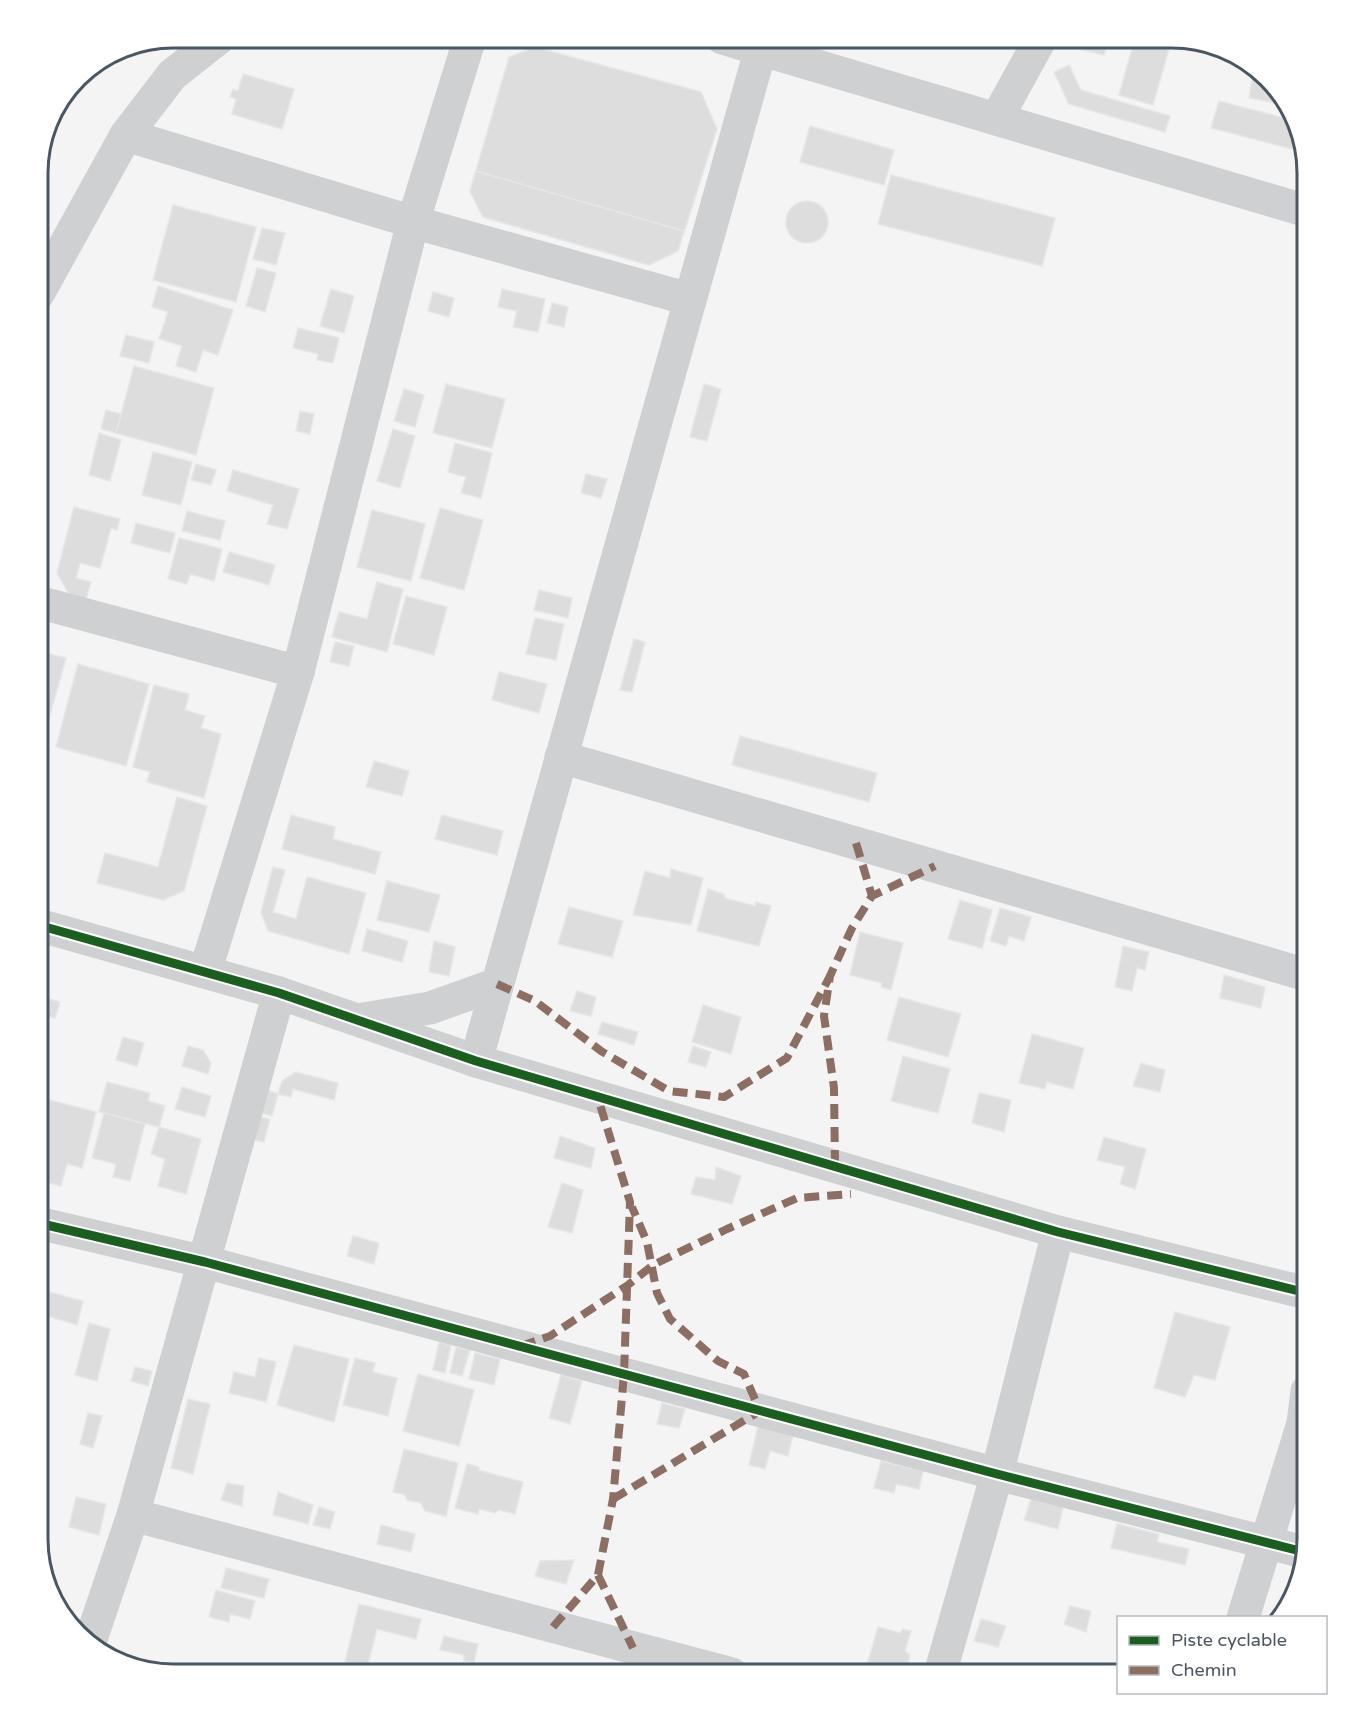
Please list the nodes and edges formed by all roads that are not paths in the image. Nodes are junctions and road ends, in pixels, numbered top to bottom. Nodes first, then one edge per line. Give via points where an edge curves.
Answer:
1 (206, 48) edge
2 (467, 48) edge
3 (761, 48) joint
4 (1036, 48) edge
5 (997, 118) junction
6 (126, 135) junction
7 (1297, 208) edge
8 (413, 222) junction
9 (48, 276) edge
10 (689, 299) junction
11 (48, 605) edge
12 (298, 672) junction
13 (561, 758) junction
14 (48, 928) edge
15 (205, 972) junction
16 (1297, 972) edge
17 (497, 984) junction
18 (279, 993) junction
19 (359, 1020) junction
20 (476, 1060) junction
21 (48, 1225) edge
22 (1058, 1232) junction
23 (205, 1262) junction
24 (1297, 1290) edge
25 (1297, 1443) edge
26 (997, 1474) junction
27 (133, 1515) junction
28 (1267, 1542) junction
29 (1297, 1550) edge
30 (1243, 1616) edge
31 (93, 1634) edge
32 (694, 1664) edge
33 (943, 1664) edge

1 - 6 street via 172,75
2 - 8 street
3 - 5 street
3 - 10 street
4 - 5 street
5 - 7 street
6 - 8 street
6 - 9 street
8 - 10 street
8 - 12 street
10 - 13 street
11 - 12 street
12 - 15 street
13 - 16 street
13 - 17 street
14 - 15 street
15 - 18 street
17 - 19 street via 430,1008
17 - 20 street
18 - 19 street
18 - 23 street
19 - 20 street
20 - 22 street
21 - 23 street
22 - 24 street
22 - 26 street
23 - 26 street
23 - 27 street
25 - 28 street
26 - 28 street
26 - 33 street
27 - 31 street
27 - 32 street
28 - 29 street
28 - 30 street

